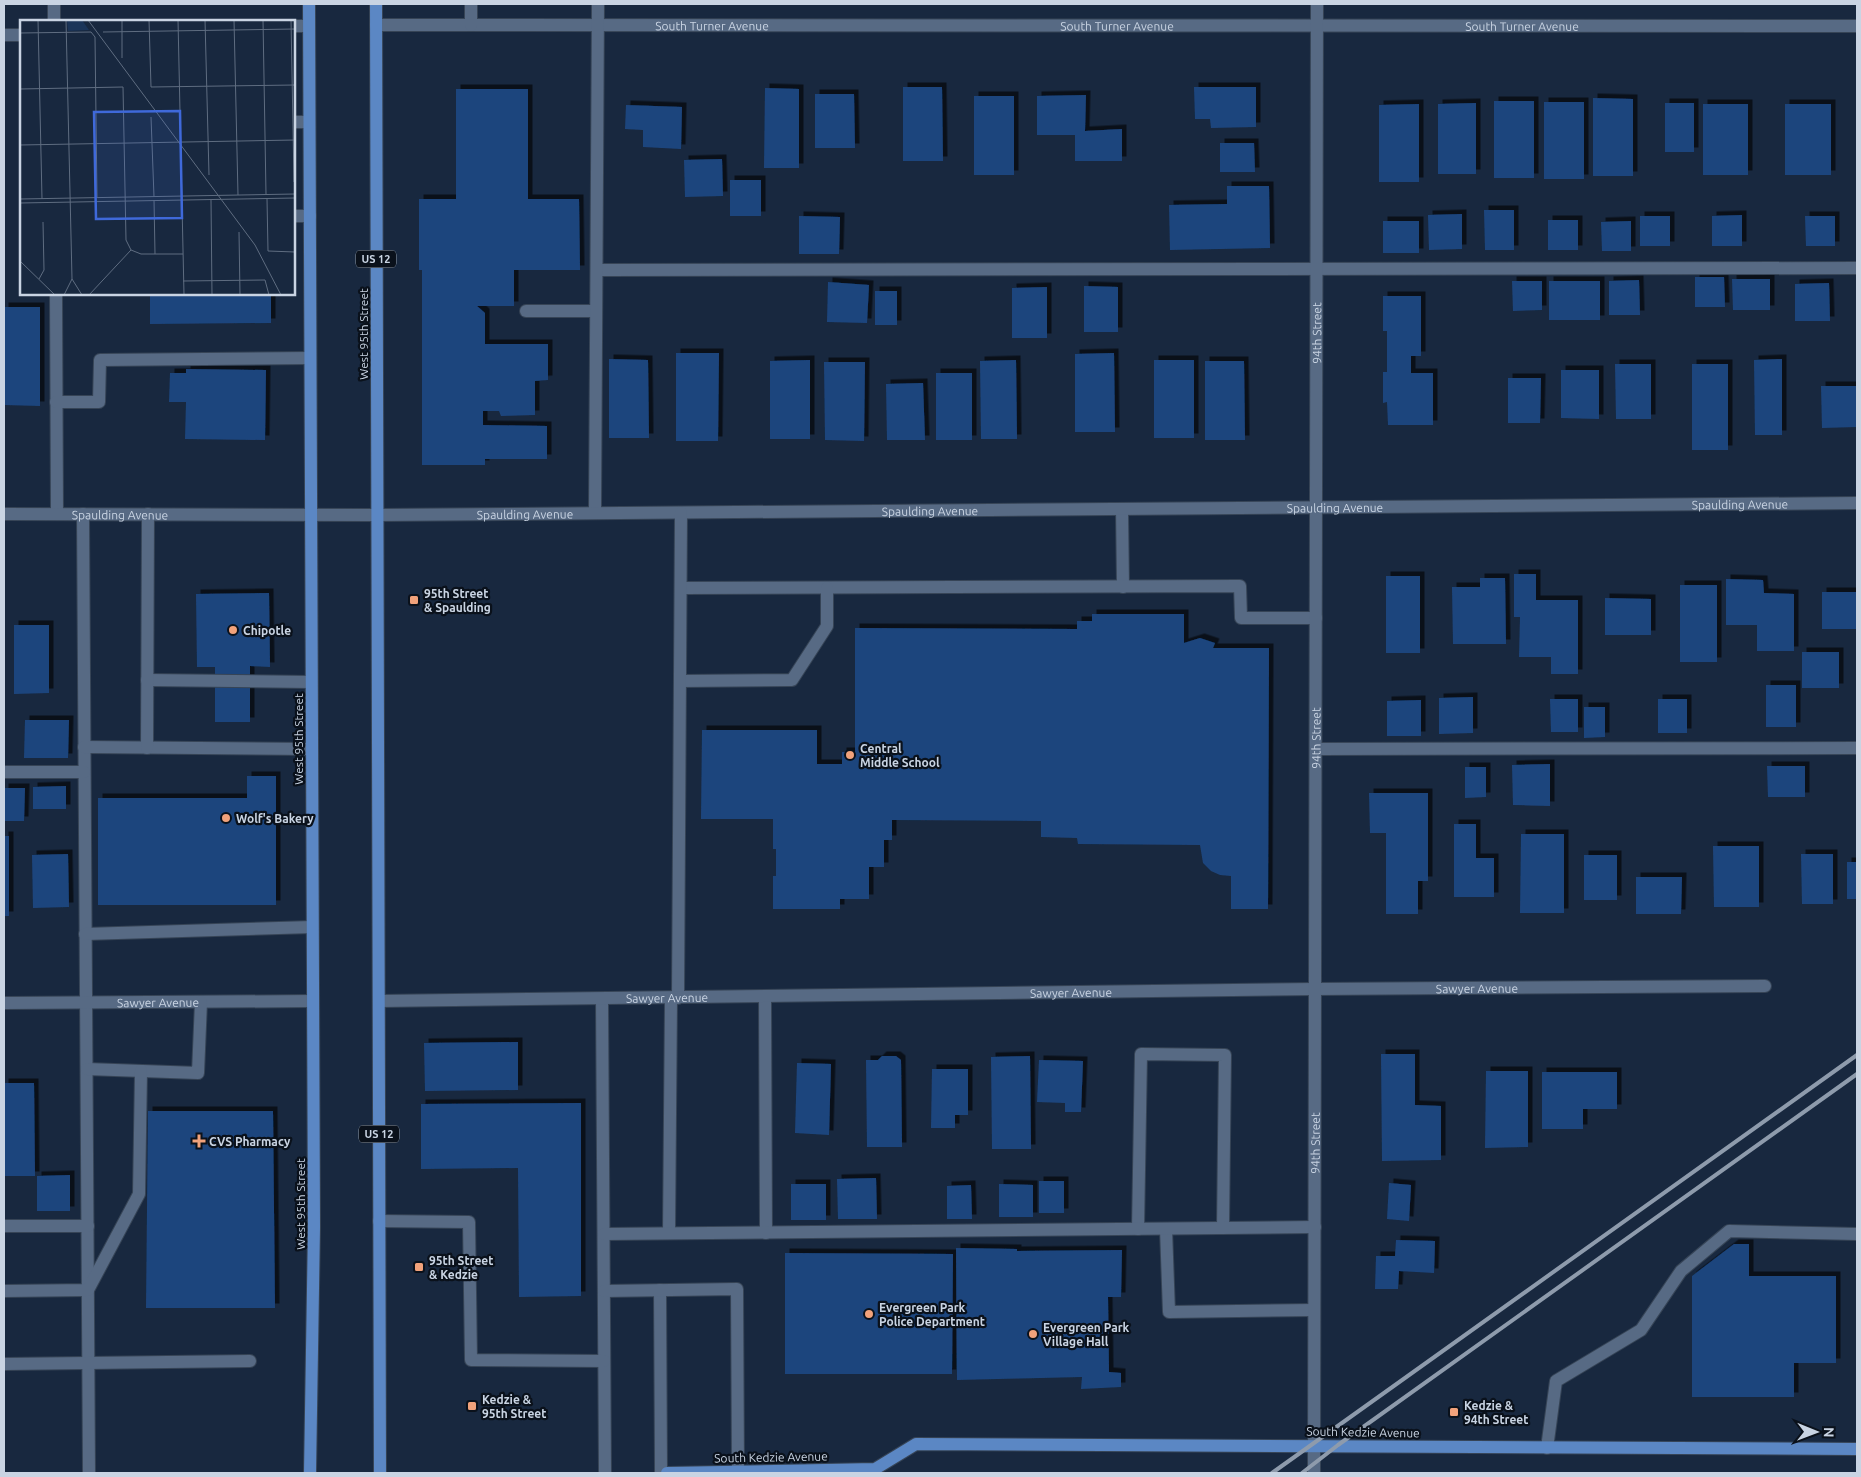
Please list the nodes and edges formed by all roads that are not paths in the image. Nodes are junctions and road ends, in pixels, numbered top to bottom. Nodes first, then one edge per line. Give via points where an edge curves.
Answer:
1 (54, 4) edge
2 (310, 4) edge
3 (376, 4) edge
4 (471, 4) edge
5 (598, 4) edge
6 (1317, 4) edge
7 (54, 20) edge
8 (376, 25) junction
9 (471, 25) junction
10 (295, 26) edge
11 (310, 26) junction
12 (598, 26) junction
13 (1317, 26) junction
14 (1857, 26) edge
15 (4, 35) edge
16 (20, 35) edge
17 (295, 122) edge
18 (309, 122) junction
19 (295, 216) edge
20 (310, 216) junction
21 (1317, 268) junction
22 (1857, 268) edge
23 (597, 270) junction
24 (56, 295) edge
25 (526, 311) dead end
26 (596, 311) junction
27 (310, 358) junction
28 (56, 402) junction
29 (1857, 503) edge
30 (1316, 508) junction
31 (1122, 509) junction
32 (596, 513) junction
33 (681, 513) junction
34 (4, 514) edge
35 (57, 514) junction
36 (83, 514) junction
37 (148, 514) junction
38 (310, 515) junction
39 (376, 515) junction
40 (1123, 587) junction
41 (681, 588) junction
42 (827, 588) junction
43 (1316, 618) junction
44 (147, 680) junction
45 (680, 681) junction
46 (311, 682) junction
47 (84, 748) junction
48 (147, 748) junction
49 (1857, 748) edge
50 (312, 749) junction
51 (1316, 749) junction
52 (4, 772) edge
53 (84, 772) junction
54 (312, 927) junction
55 (85, 934) junction
56 (1765, 986) dead end
57 (1315, 989) junction
58 (765, 997) junction
59 (675, 998) junction
60 (602, 999) junction
61 (379, 1001) junction
62 (87, 1002) junction
63 (201, 1002) junction
64 (312, 1002) junction
65 (4, 1003) edge
66 (87, 1069) junction
67 (141, 1071) junction
68 (379, 1221) junction
69 (4, 1226) edge
70 (88, 1226) junction
71 (1315, 1227) junction
72 (1223, 1228) junction
73 (1138, 1229) junction
74 (1166, 1229) junction
75 (766, 1233) junction
76 (604, 1234) junction
77 (669, 1234) junction
78 (1857, 1234) edge
79 (88, 1290) junction
80 (660, 1290) junction
81 (4, 1291) edge
82 (604, 1291) junction
83 (1314, 1310) junction
84 (250, 1361) dead end
85 (604, 1361) junction
86 (88, 1362) junction
87 (4, 1364) edge
88 (1314, 1444) junction
89 (1547, 1448) junction
90 (1857, 1449) edge
91 (844, 1471) edge
92 (879, 1471) edge
93 (738, 1472) junction
94 (89, 1473) edge
95 (310, 1473) edge
96 (380, 1473) edge
97 (605, 1473) edge
98 (661, 1473) edge
99 (667, 1473) edge
100 (1314, 1473) edge

1 - 7 street
2 - 11 main road, West 95th Street
3 - 8 main road, West 95th Street / US 12
4 - 9 street
5 - 12 street
6 - 13 street, 94th Street
8 - 9 street, South Turner Avenue
8 - 39 main road, West 95th Street / US 12
9 - 12 street, South Turner Avenue
10 - 11 street
11 - 18 main road, West 95th Street
12 - 13 street, South Turner Avenue
12 - 23 street
13 - 14 street, South Turner Avenue
13 - 21 street, 94th Street
15 - 16 street
17 - 18 street
18 - 20 main road, West 95th Street
19 - 20 street
20 - 27 main road, West 95th Street
21 - 22 street
21 - 23 street
21 - 30 street, 94th Street
23 - 26 street
24 - 28 street
25 - 26 street
26 - 32 street
27 - 28 street via 100,360 99,402
27 - 38 main road, West 95th Street
28 - 35 street
29 - 30 street, Spaulding Avenue
30 - 31 street, Spaulding Avenue
30 - 43 street, 94th Street
31 - 33 street, Spaulding Avenue
31 - 40 street
32 - 33 street, Spaulding Avenue
32 - 39 street, Spaulding Avenue
33 - 41 street
34 - 35 street, Spaulding Avenue
35 - 36 street, Spaulding Avenue
36 - 37 street, Spaulding Avenue
36 - 47 street
37 - 38 street, Spaulding Avenue
37 - 44 street
38 - 39 street, Spaulding Avenue
38 - 46 main road, West 95th Street
39 - 61 main road, West 95th Street / US 12
40 - 42 street
40 - 43 street via 1240,586 1241,618
41 - 42 street
41 - 45 street
42 - 45 street via 827,626 792,680
43 - 51 street, 94th Street
44 - 46 street
44 - 48 street
45 - 59 street
46 - 50 main road, West 95th Street
47 - 48 street
47 - 53 street
48 - 50 street
49 - 51 street
50 - 54 main road, West 95th Street
51 - 57 street, 94th Street
52 - 53 street
53 - 55 street
54 - 55 street
54 - 64 main road, West 95th Street
55 - 62 street
56 - 57 street, Sawyer Avenue
57 - 58 street, Sawyer Avenue
57 - 71 street, 94th Street
58 - 59 street, Sawyer Avenue
58 - 75 street
59 - 60 street, Sawyer Avenue
59 - 77 street
60 - 61 street, Sawyer Avenue
60 - 76 street
61 - 68 main road, West 95th Street / US 12
62 - 63 street, Sawyer Avenue
62 - 65 street, Sawyer Avenue
62 - 66 street
63 - 64 street, Sawyer Avenue
63 - 67 street via 198,1073
64 - 95 main road, West 95th Street via 314,1227
66 - 67 street
66 - 70 street
67 - 79 street via 139,1194
68 - 85 street via 469,1222 471,1360
68 - 96 main road, West 95th Street / US 12
69 - 70 street
70 - 79 street
71 - 72 street
71 - 83 street, 94th Street
72 - 73 street via 1225,1055 1141,1054
72 - 74 street
73 - 74 street
73 - 75 street
74 - 83 street via 1169,1312
75 - 77 street
76 - 77 street
76 - 82 street
78 - 89 street via 1729,1231 1681,1270 1641,1330 1556,1381
79 - 81 street
79 - 86 street
80 - 82 street
80 - 93 street via 737,1288
80 - 98 street
82 - 85 street
83 - 88 street, 94th Street
84 - 86 street
85 - 97 street
86 - 87 street
86 - 94 street
88 - 89 main road, South Kedzie Avenue
88 - 92 main road, South Kedzie Avenue via 916,1444
88 - 100 street, 94th Street
89 - 90 main road, South Kedzie Avenue
91 - 92 main road, South Kedzie Avenue
91 - 93 main road, South Kedzie Avenue
93 - 99 main road, South Kedzie Avenue

